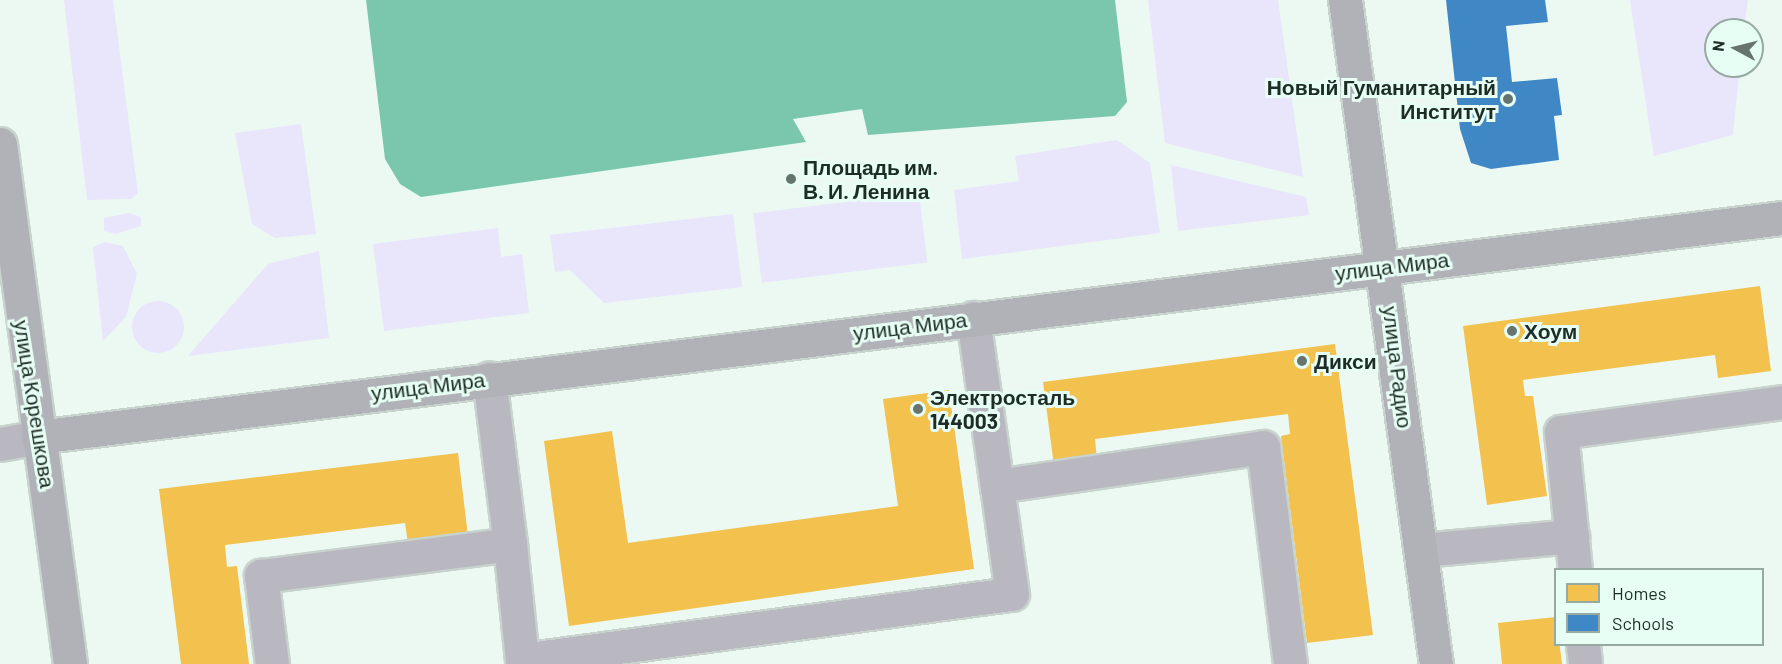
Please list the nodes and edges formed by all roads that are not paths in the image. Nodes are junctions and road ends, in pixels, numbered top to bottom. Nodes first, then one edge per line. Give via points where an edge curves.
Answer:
1 (1346, 0) edge
2 (0, 144) edge
3 (1782, 218) edge
4 (1385, 267) junction
5 (973, 318) junction
6 (489, 378) junction
7 (1782, 402) edge
8 (38, 437) junction
9 (0, 444) edge
10 (997, 486) junction
11 (1572, 536) junction
12 (510, 544) junction
13 (1422, 550) junction
14 (1575, 568) edge
15 (1583, 646) edge
16 (70, 664) edge
17 (272, 664) edge
18 (1290, 664) edge
19 (1436, 664) edge
20 (1585, 664) edge

1 - 4 main road, улица Радио
2 - 8 main road, улица Корешкова
3 - 4 main road, улица Мира
4 - 5 main road, улица Мира
4 - 13 main road, улица Радио
5 - 6 main road, улица Мира
5 - 10 lane
6 - 8 main road, улица Мира
6 - 12 lane
7 - 11 lane via 1561,432
8 - 9 lane
8 - 16 main road, улица Корешкова
10 - 12 lane via 1012,594 522,660
10 - 18 lane via 1263,447
11 - 13 lane
11 - 14 lane
12 - 17 lane via 261,576
13 - 19 main road, улица Радио
15 - 20 lane

